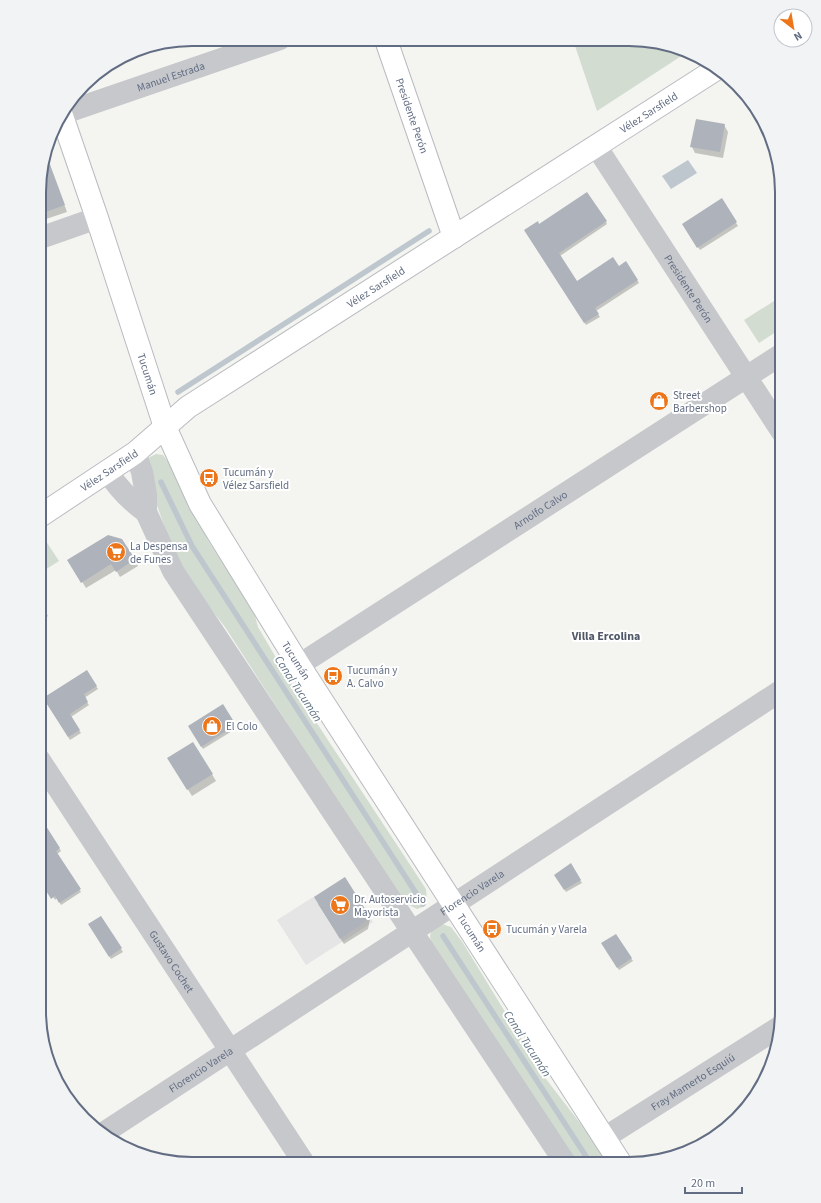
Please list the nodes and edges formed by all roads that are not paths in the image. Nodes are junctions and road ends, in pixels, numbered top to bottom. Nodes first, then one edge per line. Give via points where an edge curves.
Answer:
1 (260, 46) edge
2 (388, 46) edge
3 (712, 72) edge
4 (71, 110) edge
5 (64, 122) edge
6 (596, 146) junction
7 (97, 218) junction
8 (46, 236) edge
9 (454, 237) junction
10 (775, 358) edge
11 (746, 377) junction
12 (775, 421) edge
13 (165, 427) junction
14 (135, 453) junction
15 (107, 471) junction
16 (46, 512) edge
17 (146, 512) junction
18 (299, 665) junction
19 (775, 695) edge
20 (46, 770) edge
21 (454, 904) junction
22 (411, 932) junction
23 (774, 1030) edge
24 (231, 1050) junction
25 (108, 1130) edge
26 (604, 1138) junction
27 (300, 1157) edge
28 (561, 1157) edge
29 (616, 1157) edge

1 - 4 street, Manuel Estrada
2 - 9 main road, Presidente Perón
3 - 6 main road, Vélez Sarsfield
5 - 7 main road, Tucumán
6 - 9 main road, Vélez Sarsfield
6 - 11 street, Presidente Perón
7 - 8 street
7 - 13 main road, Tucumán
9 - 13 main road, Vélez Sarsfield via 188,408
10 - 11 street, Arnolfo Calvo
11 - 12 street, Presidente Perón
11 - 18 street, Arnolfo Calvo
13 - 14 main road, Vélez Sarsfield
13 - 18 main road, Tucumán via 200,504
14 - 15 main road, Vélez Sarsfield
14 - 17 street via 142,472
15 - 16 main road, Vélez Sarsfield
15 - 17 street via 130,501
17 - 22 street via 173,572
18 - 21 main road, Tucumán
19 - 21 street, Florencio Varela
20 - 24 street, Gustavo Cochet
21 - 22 street, Florencio Varela
21 - 26 main road, Tucumán
22 - 24 street, Florencio Varela
22 - 28 street
23 - 26 street, Fray Mamerto Esquiú
24 - 25 street, Florencio Varela
24 - 27 street, Gustavo Cochet
26 - 29 main road, Tucumán

